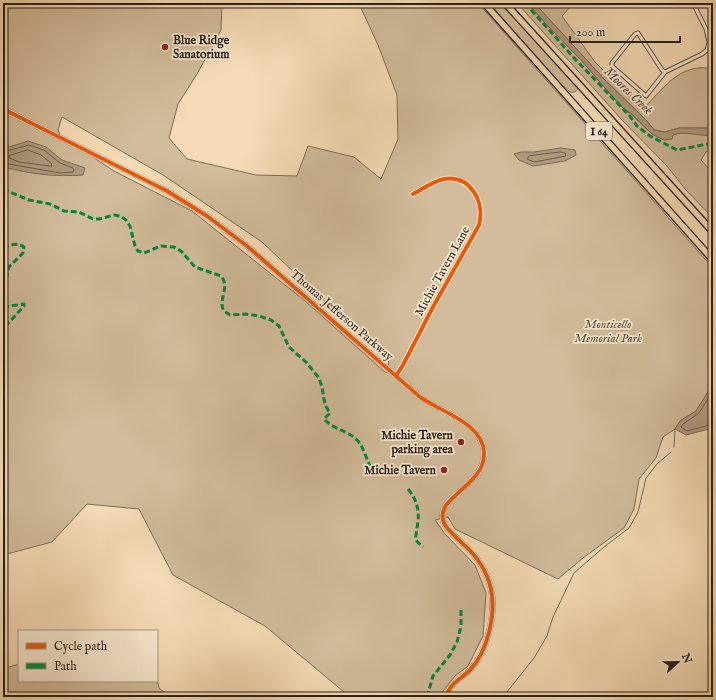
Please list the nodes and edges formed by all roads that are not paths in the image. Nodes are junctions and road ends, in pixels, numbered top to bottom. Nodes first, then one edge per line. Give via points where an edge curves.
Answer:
1 (484, 3) edge
2 (505, 3) edge
3 (508, 3) edge
4 (693, 3) edge
5 (531, 32) junction
6 (708, 44) junction
7 (713, 45) edge
8 (665, 72) junction
9 (3, 109) edge
10 (413, 194) dead end
11 (713, 232) edge
12 (713, 260) edge
13 (396, 376) junction
14 (446, 697) edge

1 - 12 highway, I 64
2 - 5 highway, I 64
3 - 5 highway
4 - 6 street via 706,29
5 - 11 highway, I 64
6 - 7 street
6 - 8 street via 707,50 702,54
8 - 8 street via 638,33 612,63 612,66 646,96
9 - 13 main road, Thomas Jefferson Parkway via 167,191 208,216 247,246
10 - 13 street, Michie Tavern Lane via 438,181 458,180 470,187 477,196 480,219
13 - 14 main road, Thomas Jefferson Parkway via 428,402 473,429 479,435 484,448 484,459 478,473 450,501 443,510 442,517 446,527 474,555 484,571 490,588 492,614 488,636 476,663 451,686

